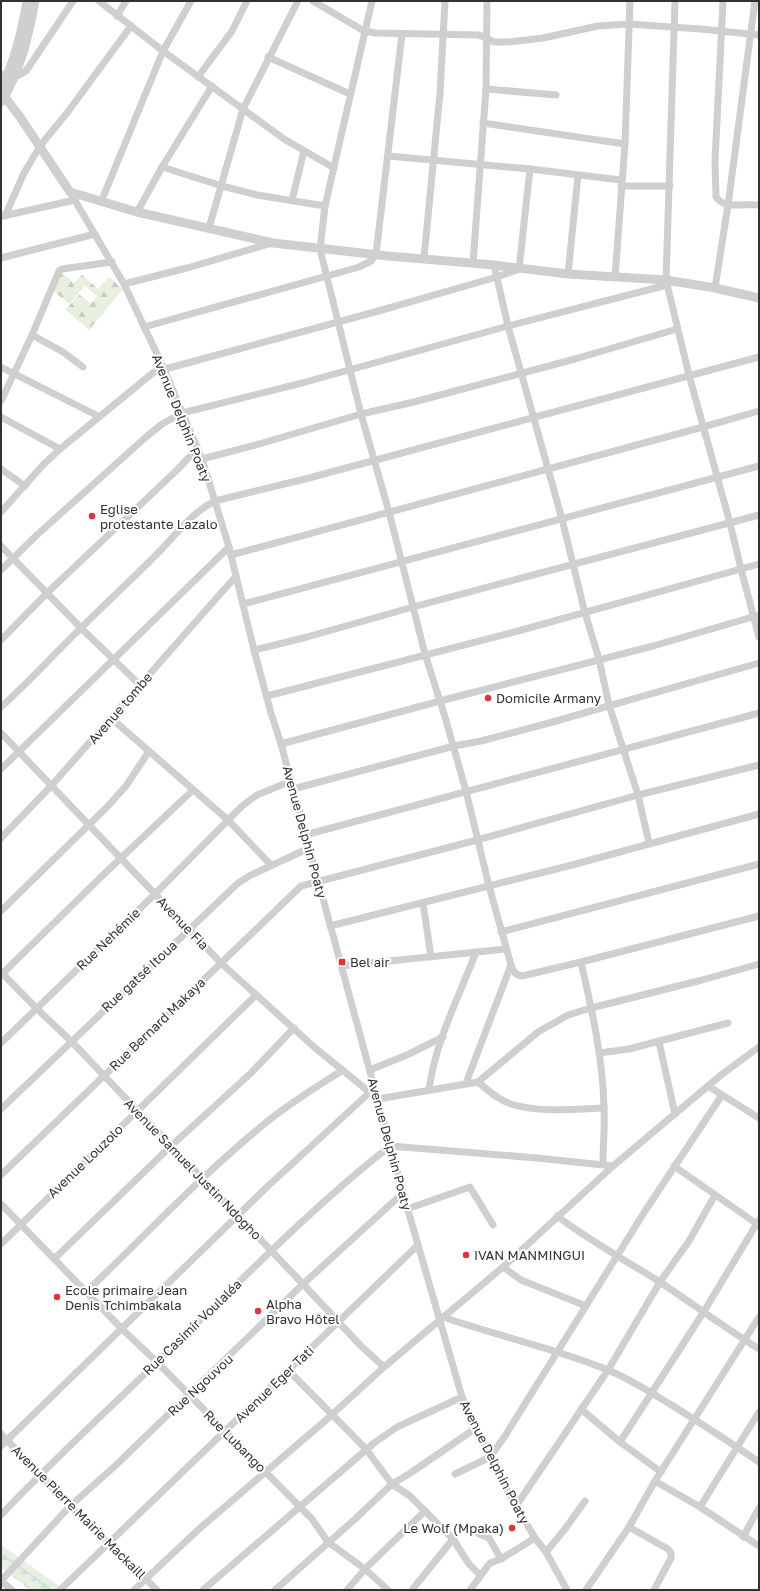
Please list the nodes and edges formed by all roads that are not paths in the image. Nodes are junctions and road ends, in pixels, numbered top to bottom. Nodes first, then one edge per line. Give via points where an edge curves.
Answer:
1 (27, 1) edge
2 (35, 1) edge
3 (73, 1) edge
4 (99, 1) edge
5 (126, 1) edge
6 (191, 1) edge
7 (247, 1) edge
8 (298, 1) edge
9 (313, 1) edge
10 (372, 1) edge
11 (445, 1) edge
12 (487, 1) edge
13 (630, 1) edge
14 (675, 1) edge
15 (723, 1) edge
16 (755, 1) edge
17 (117, 16) junction
18 (628, 24) junction
19 (131, 26) junction
20 (674, 27) junction
21 (364, 30) junction
22 (722, 31) junction
23 (402, 34) junction
24 (444, 34) junction
25 (751, 34) junction
26 (759, 35) edge
27 (486, 37) junction
28 (163, 51) junction
29 (268, 57) junction
30 (8, 76) edge
31 (198, 77) junction
32 (212, 86) junction
33 (486, 89) junction
34 (2, 94) edge
35 (350, 94) junction
36 (556, 95) dead end
37 (243, 109) junction
38 (484, 123) junction
39 (624, 144) junction
40 (40, 146) junction
41 (304, 151) junction
42 (388, 156) junction
43 (435, 160) junction
44 (481, 165) junction
45 (162, 167) junction
46 (334, 168) junction
47 (530, 169) junction
48 (578, 176) junction
49 (621, 183) junction
50 (222, 186) junction
51 (670, 186) junction
52 (72, 196) junction
53 (292, 200) junction
54 (101, 202) junction
55 (728, 205) junction
56 (326, 206) junction
57 (759, 206) edge
58 (137, 212) junction
59 (3, 216) edge
60 (209, 228) junction
61 (94, 234) junction
62 (273, 243) junction
63 (320, 249) junction
64 (376, 254) junction
65 (1, 258) edge
66 (424, 258) junction
67 (112, 262) junction
68 (472, 263) junction
69 (494, 265) junction
70 (519, 269) junction
71 (568, 274) junction
72 (326, 276) junction
73 (497, 277) junction
74 (615, 277) junction
75 (666, 282) junction
76 (124, 284) junction
77 (715, 288) junction
78 (759, 294) edge
79 (759, 298) edge
80 (339, 321) junction
81 (508, 326) junction
82 (144, 327) junction
83 (677, 329) junction
84 (32, 335) junction
85 (759, 357) edge
86 (1, 367) edge
87 (83, 367) dead end
88 (164, 369) junction
89 (351, 369) junction
90 (521, 373) junction
91 (14, 374) junction
92 (689, 375) junction
93 (1, 400) edge
94 (759, 411) edge
95 (182, 413) junction
96 (361, 414) junction
97 (1, 416) edge
98 (98, 416) junction
99 (533, 416) junction
100 (703, 427) junction
101 (60, 449) junction
102 (197, 449) junction
103 (202, 459) junction
104 (374, 460) junction
105 (759, 466) edge
106 (547, 468) junction
107 (1, 469) edge
108 (717, 477) junction
109 (25, 486) junction
110 (215, 501) junction
111 (1, 512) edge
112 (389, 512) junction
113 (759, 515) edge
114 (562, 518) junction
115 (730, 523) junction
116 (1, 546) edge
117 (229, 547) junction
118 (231, 555) junction
119 (13, 558) junction
120 (402, 562) junction
121 (573, 563) junction
122 (759, 564) edge
123 (740, 569) junction
124 (1, 570) edge
125 (236, 576) junction
126 (47, 593) junction
127 (243, 604) junction
128 (413, 607) junction
129 (585, 613) junction
130 (756, 615) edge
131 (81, 628) junction
132 (759, 637) edge
133 (1, 640) edge
134 (254, 650) junction
135 (425, 654) junction
136 (113, 659) junction
137 (599, 659) junction
138 (759, 664) edge
139 (140, 685) junction
140 (267, 696) junction
141 (440, 700) junction
142 (609, 705) junction
143 (1, 707) edge
144 (759, 713) edge
145 (111, 718) junction
146 (1, 733) edge
147 (281, 744) junction
148 (454, 746) junction
149 (623, 749) junction
150 (19, 751) junction
151 (149, 752) junction
152 (759, 765) edge
153 (1, 769) edge
154 (291, 781) junction
155 (52, 785) junction
156 (293, 789) junction
157 (193, 790) junction
158 (466, 791) junction
159 (638, 794) junction
160 (759, 814) edge
161 (228, 820) junction
162 (89, 825) junction
163 (305, 835) junction
164 (1, 838) edge
165 (477, 840) junction
166 (649, 843) junction
167 (308, 848) junction
168 (120, 859) junction
169 (759, 864) edge
170 (271, 865) junction
171 (318, 881) junction
172 (489, 886) junction
173 (155, 894) junction
174 (423, 903) junction
175 (1, 911) edge
176 (759, 916) edge
177 (330, 926) junction
178 (189, 930) junction
179 (501, 932) junction
180 (506, 950) junction
181 (476, 952) junction
182 (431, 957) junction
183 (581, 962) junction
184 (221, 963) junction
185 (759, 964) edge
186 (511, 965) junction
187 (341, 966) junction
188 (2, 974) edge
189 (256, 995) junction
190 (36, 1008) junction
191 (591, 1008) junction
192 (728, 1024) dead end
193 (294, 1028) junction
194 (442, 1037) junction
195 (71, 1041) junction
196 (659, 1042) junction
197 (1, 1043) edge
198 (759, 1047) edge
199 (599, 1053) junction
200 (343, 1070) junction
201 (370, 1070) junction
202 (104, 1076) junction
203 (478, 1082) junction
204 (466, 1083) junction
205 (708, 1086) junction
206 (429, 1090) junction
207 (369, 1092) junction
208 (722, 1095) junction
209 (378, 1099) junction
210 (604, 1108) junction
211 (1, 1109) edge
212 (137, 1111) junction
213 (676, 1114) junction
214 (759, 1118) edge
215 (170, 1146) junction
216 (390, 1146) junction
217 (603, 1164) junction
218 (613, 1166) junction
219 (674, 1166) junction
220 (1, 1175) edge
221 (203, 1179) junction
222 (403, 1192) junction
223 (715, 1195) junction
224 (1, 1204) edge
225 (407, 1209) junction
226 (238, 1216) junction
227 (557, 1216) junction
228 (758, 1222) edge
229 (21, 1224) junction
230 (493, 1225) dead end
231 (1, 1244) edge
232 (418, 1245) junction
233 (271, 1251) junction
234 (616, 1256) junction
235 (54, 1259) junction
236 (503, 1267) junction
237 (660, 1282) junction
238 (303, 1284) junction
239 (86, 1292) junction
240 (586, 1306) junction
241 (703, 1313) junction
242 (759, 1317) edge
243 (441, 1318) junction
244 (338, 1322) junction
245 (121, 1328) junction
246 (745, 1340) junction
247 (759, 1348) edge
248 (556, 1352) junction
249 (157, 1362) junction
250 (384, 1366) junction
251 (288, 1370) junction
252 (608, 1370) junction
253 (651, 1392) junction
254 (189, 1395) junction
255 (462, 1397) junction
256 (582, 1409) junction
257 (759, 1412) edge
258 (332, 1415) junction
259 (694, 1419) junction
260 (476, 1428) junction
261 (225, 1431) junction
262 (1, 1434) edge
263 (7, 1440) junction
264 (620, 1442) junction
265 (1, 1446) edge
266 (737, 1448) junction
267 (366, 1449) junction
268 (490, 1457) junction
269 (759, 1462) edge
270 (266, 1472) junction
271 (661, 1472) junction
272 (40, 1474) junction
273 (455, 1474) dead end
274 (655, 1481) junction
275 (392, 1484) junction
276 (585, 1501) dead end
277 (70, 1506) junction
278 (516, 1506) junction
279 (299, 1507) junction
280 (700, 1507) junction
281 (759, 1508) edge
282 (424, 1511) junction
283 (1, 1515) edge
284 (628, 1527) junction
285 (479, 1534) dead end
286 (742, 1536) junction
287 (535, 1538) junction
288 (453, 1539) junction
289 (328, 1542) junction
290 (108, 1543) junction
291 (759, 1546) edge
292 (546, 1552) junction
293 (501, 1559) junction
294 (365, 1570) junction
295 (480, 1575) junction
296 (146, 1578) junction
297 (1, 1581) edge
298 (12, 1590) edge
299 (60, 1590) edge
300 (134, 1590) edge
301 (157, 1590) edge
302 (203, 1590) edge
303 (274, 1590) edge
304 (347, 1590) edge
305 (388, 1590) edge
306 (412, 1590) edge
307 (470, 1590) edge
308 (567, 1590) edge
309 (586, 1590) edge
310 (654, 1590) edge

1 - 30 street via 22,30
2 - 30 street via 23,55
3 - 30 street via 26,71
4 - 17 street
5 - 17 street
6 - 28 street
7 - 31 street via 232,31
8 - 29 street
9 - 21 street
10 - 21 street
11 - 24 street
12 - 27 street
13 - 18 street
14 - 20 street
15 - 22 street
16 - 25 street
17 - 19 street
18 - 20 street
18 - 27 street via 598,26 509,42 494,42
18 - 39 street
19 - 28 street
19 - 40 street
20 - 22 street
20 - 51 street
21 - 23 street
21 - 35 street
22 - 25 street
22 - 55 street via 715,190 719,201
23 - 24 street
23 - 42 street
24 - 27 street
24 - 43 street
25 - 26 street
25 - 55 street
27 - 33 street
28 - 31 street
28 - 54 street
29 - 35 street
29 - 37 street
30 - 34 street
31 - 32 street
32 - 37 street
32 - 45 street
33 - 36 street
33 - 38 street
34 - 40 street, Avenue Delphin Poaty
35 - 46 street
37 - 41 street
37 - 50 street
38 - 39 street
38 - 44 street
39 - 49 street
40 - 52 street, Avenue Delphin Poaty
40 - 59 street
41 - 46 street
41 - 53 street
42 - 43 street
42 - 64 street
43 - 44 street
43 - 66 street
44 - 47 street
44 - 68 street
45 - 50 street
45 - 58 street
46 - 56 street
47 - 48 street
47 - 70 street
48 - 49 street
48 - 71 street
49 - 51 street
49 - 74 street
50 - 53 street
50 - 60 street
51 - 75 street via 666,232
52 - 54 street
52 - 59 street
52 - 61 street, Avenue Delphin Poaty
53 - 56 street
54 - 58 street
55 - 57 street
55 - 77 street
56 - 63 street
58 - 60 street
60 - 62 street
61 - 65 street
61 - 67 street, Avenue Delphin Poaty
62 - 63 street
62 - 76 street
63 - 64 street
63 - 72 street
64 - 66 street
64 - 72 street via 365,265
66 - 68 street
67 - 76 street, Avenue Delphin Poaty
67 - 84 street via 58,271
68 - 69 street
69 - 70 street
69 - 73 street
70 - 71 street
70 - 73 street
71 - 74 street
72 - 80 street
72 - 82 street
73 - 80 street
73 - 81 street
74 - 75 street
75 - 77 street
75 - 81 street
75 - 83 street
76 - 82 street, Avenue Delphin Poaty
77 - 79 street
78 - 79 street
80 - 88 street
80 - 89 street
81 - 89 street
81 - 90 street
82 - 88 street, Avenue Delphin Poaty
83 - 90 street
83 - 92 street
84 - 87 street via 63,352
84 - 91 street
85 - 92 street
86 - 91 street
88 - 95 street, Avenue Delphin Poaty
88 - 98 street via 154,372
89 - 95 street
89 - 96 street
90 - 96 street
90 - 99 street
91 - 93 street
91 - 98 street
92 - 99 street
92 - 100 street
94 - 100 street
95 - 102 street, Avenue Delphin Poaty
95 - 119 street via 146,437
96 - 103 street
96 - 104 street
97 - 101 street
98 - 101 street
99 - 104 street
99 - 106 street
100 - 106 street
100 - 108 street
101 - 109 street
102 - 103 street, Avenue Delphin Poaty
102 - 126 street
103 - 110 street, Avenue Delphin Poaty
104 - 110 street
104 - 112 street
105 - 108 street
106 - 112 street
106 - 114 street
107 - 109 street
108 - 114 street
108 - 115 street
109 - 111 street
110 - 117 street, Avenue Delphin Poaty
110 - 131 street via 195,514 163,549
112 - 118 street
112 - 120 street
113 - 115 street
114 - 120 street
114 - 121 street
115 - 121 street
115 - 123 street
116 - 119 street
117 - 118 street, Avenue Delphin Poaty
117 - 136 street
118 - 125 street, Avenue Delphin Poaty
119 - 124 street
119 - 126 street
120 - 127 street
120 - 128 street
121 - 128 street
121 - 129 street
122 - 123 street
123 - 129 street
123 - 130 street
125 - 127 street, Avenue Delphin Poaty
125 - 139 street, Avenue tombe
126 - 131 street
126 - 133 street
127 - 134 street, Avenue Delphin Poaty
128 - 134 street
128 - 135 street
129 - 135 street
129 - 137 street
130 - 132 street
130 - 137 street via 653,646
131 - 136 street
131 - 143 street
134 - 140 street, Avenue Delphin Poaty
135 - 140 street
135 - 141 street
136 - 139 street
136 - 150 street
137 - 141 street
137 - 142 street
138 - 142 street
139 - 145 street, Avenue tombe
140 - 147 street, Avenue Delphin Poaty
141 - 147 street
141 - 148 street
142 - 148 street via 481,741
142 - 149 street
144 - 149 street
145 - 151 street
145 - 155 street, Avenue tombe
146 - 150 street, Avenue Fia
147 - 154 street, Avenue Delphin Poaty
148 - 156 street
148 - 158 street
149 - 158 street
149 - 159 street
150 - 153 street
150 - 155 street, Avenue Fia
151 - 157 street
151 - 162 street via 126,786
152 - 159 street, Rue Bernard Makaya
154 - 156 street, Avenue Delphin Poaty
154 - 161 street, Rue Nehémie via 257,795
155 - 162 street, Avenue Fia
155 - 164 street, Avenue tombe
156 - 163 street, Avenue Delphin Poaty
157 - 161 street
157 - 168 street
158 - 163 street
158 - 165 street
159 - 165 street, Rue Bernard Makaya
159 - 166 street
160 - 166 street
161 - 170 street
161 - 173 street, Rue Nehémie
162 - 168 street, Avenue Fia
162 - 175 street
163 - 167 street, Avenue Delphin Poaty
165 - 171 street, Rue Bernard Makaya
165 - 172 street
166 - 172 street
167 - 170 street, Rue gatsé Itoua
167 - 171 street, Avenue Delphin Poaty
168 - 173 street, Avenue Fia
168 - 188 street
169 - 179 street
170 - 178 street, Rue gatsé Itoua via 237,884
171 - 177 street, Avenue Delphin Poaty
171 - 184 street, Rue Bernard Makaya via 301,886
172 - 174 street
172 - 179 street
173 - 178 street, Avenue Fia
173 - 190 street, Rue Nehémie
174 - 177 street
174 - 182 street
176 - 183 street
177 - 187 street, Avenue Delphin Poaty
178 - 184 street, Avenue Fia
178 - 195 street, Rue gatsé Itoua
179 - 180 street
180 - 181 street
180 - 186 street
181 - 182 street
181 - 194 street
182 - 187 street
183 - 186 street via 522,976 517,975
183 - 191 street
184 - 189 street, Avenue Fia
184 - 202 street, Rue Bernard Makaya
185 - 191 street
186 - 204 street
187 - 201 street, Avenue Delphin Poaty
188 - 190 street, Avenue Samuel Justin Ndogho
189 - 193 street, Avenue Fia
189 - 212 street, Avenue Louzolo
190 - 195 street, Avenue Samuel Justin Ndogho
190 - 197 street, Rue Nehémie
191 - 199 street
191 - 203 street via 550,1024
192 - 196 street
193 - 200 street, Avenue Fia
193 - 215 street via 251,1073
194 - 201 street
194 - 206 street
195 - 202 street, Avenue Samuel Justin Ndogho
195 - 211 street, Rue gatsé Itoua
196 - 199 street
196 - 213 street
198 - 205 street
199 - 210 street
200 - 207 street, Avenue Fia
200 - 221 street via 274,1116
201 - 209 street, Avenue Delphin Poaty
202 - 212 street, Avenue Samuel Justin Ndogho
202 - 220 street, Rue Bernard Makaya
203 - 204 street
203 - 210 street via 510,1104 553,1110
204 - 206 street
205 - 208 street
205 - 213 street
206 - 209 street
207 - 209 street, Avenue Fia
207 - 226 street
208 - 214 street
208 - 219 street
209 - 216 street, Avenue Delphin Poaty
210 - 217 street
212 - 215 street, Avenue Samuel Justin Ndogho
212 - 229 street, Avenue Louzolo
213 - 218 street
215 - 221 street, Avenue Samuel Justin Ndogho
215 - 235 street
216 - 217 street
216 - 222 street, Avenue Delphin Poaty
216 - 233 street, Rue Casimir Voulaléa via 350,1178
217 - 218 street
218 - 227 street
219 - 223 street
219 - 234 street
221 - 226 street, Avenue Samuel Justin Ndogho
221 - 239 street
222 - 225 street, Avenue Delphin Poaty
222 - 238 street, Rue Ngouvou
223 - 228 street
223 - 237 street via 689,1241
224 - 229 street, Rue Lubango
225 - 230 street via 470,1187
225 - 232 street, Avenue Delphin Poaty
226 - 233 street, Avenue Samuel Justin Ndogho
226 - 245 street
227 - 234 street
227 - 236 street
228 - 241 street
229 - 231 street, Avenue Louzolo
229 - 235 street, Rue Lubango
232 - 243 street, Avenue Delphin Poaty
232 - 244 street, Avenue Eger Tati
233 - 238 street, Avenue Samuel Justin Ndogho
233 - 249 street, Rue Casimir Voulaléa
234 - 237 street
234 - 240 street
235 - 239 street, Rue Lubango
236 - 240 street via 521,1280
236 - 243 street
237 - 241 street
237 - 252 street
238 - 244 street, Avenue Samuel Justin Ndogho
238 - 254 street, Rue Ngouvou
239 - 245 street, Rue Lubango
240 - 248 street
241 - 246 street
241 - 253 street
242 - 246 street
243 - 248 street
243 - 250 street
243 - 255 street, Avenue Delphin Poaty
244 - 250 street, Avenue Samuel Justin Ndogho via 360,1346
244 - 251 street, Avenue Eger Tati
245 - 249 street, Rue Lubango
245 - 263 street
246 - 247 street
246 - 259 street
248 - 252 street
248 - 268 street
249 - 254 street, Rue Lubango
249 - 272 street, Rue Casimir Voulaléa
250 - 258 street
251 - 258 street
251 - 261 street, Avenue Eger Tati
252 - 253 street
252 - 256 street
253 - 259 street
253 - 264 street
254 - 261 street, Rue Lubango
254 - 277 street, Rue Ngouvou
255 - 260 street, Avenue Delphin Poaty
255 - 267 street via 396,1427
256 - 264 street
256 - 278 street
257 - 266 street
258 - 267 street
258 - 270 street
259 - 266 street
259 - 271 street
260 - 268 street, Avenue Delphin Poaty
260 - 275 street
261 - 270 street, Rue Lubango
261 - 290 street, Avenue Eger Tati
262 - 263 street, Avenue Pierre Mairie Mackaill
263 - 265 street
263 - 272 street, Avenue Pierre Mairie Mackaill
264 - 271 street
266 - 269 street
266 - 280 street
267 - 275 street
267 - 279 street
268 - 273 street
268 - 278 street, Avenue Delphin Poaty
270 - 279 street, Rue Lubango
270 - 296 street
271 - 274 street
272 - 277 street, Avenue Pierre Mairie Mackaill
272 - 283 street, Rue Casimir Voulaléa
274 - 280 street
274 - 284 street
275 - 282 street via 410,1496
275 - 289 street
276 - 292 street
277 - 290 street, Avenue Pierre Mairie Mackaill
277 - 297 street, Rue Ngouvou
278 - 287 street, Avenue Delphin Poaty
279 - 289 street, Rue Lubango via 312,1519
279 - 302 street
280 - 286 street
281 - 286 street
282 - 288 street
282 - 294 street
284 - 309 street
284 - 310 street via 671,1553 671,1558
285 - 293 street via 489,1538
286 - 291 street
287 - 292 street, Avenue Delphin Poaty
287 - 293 street
288 - 295 street via 469,1564
288 - 306 street
289 - 294 street, Rue Lubango
289 - 303 street
290 - 296 street, Avenue Pierre Mairie Mackaill
290 - 299 street, Avenue Eger Tati
292 - 308 street, Avenue Delphin Poaty
293 - 295 street via 490,1563
294 - 304 street
294 - 305 street, Rue Lubango
295 - 307 street
296 - 300 street
296 - 301 street, Avenue Pierre Mairie Mackaill
297 - 298 street

